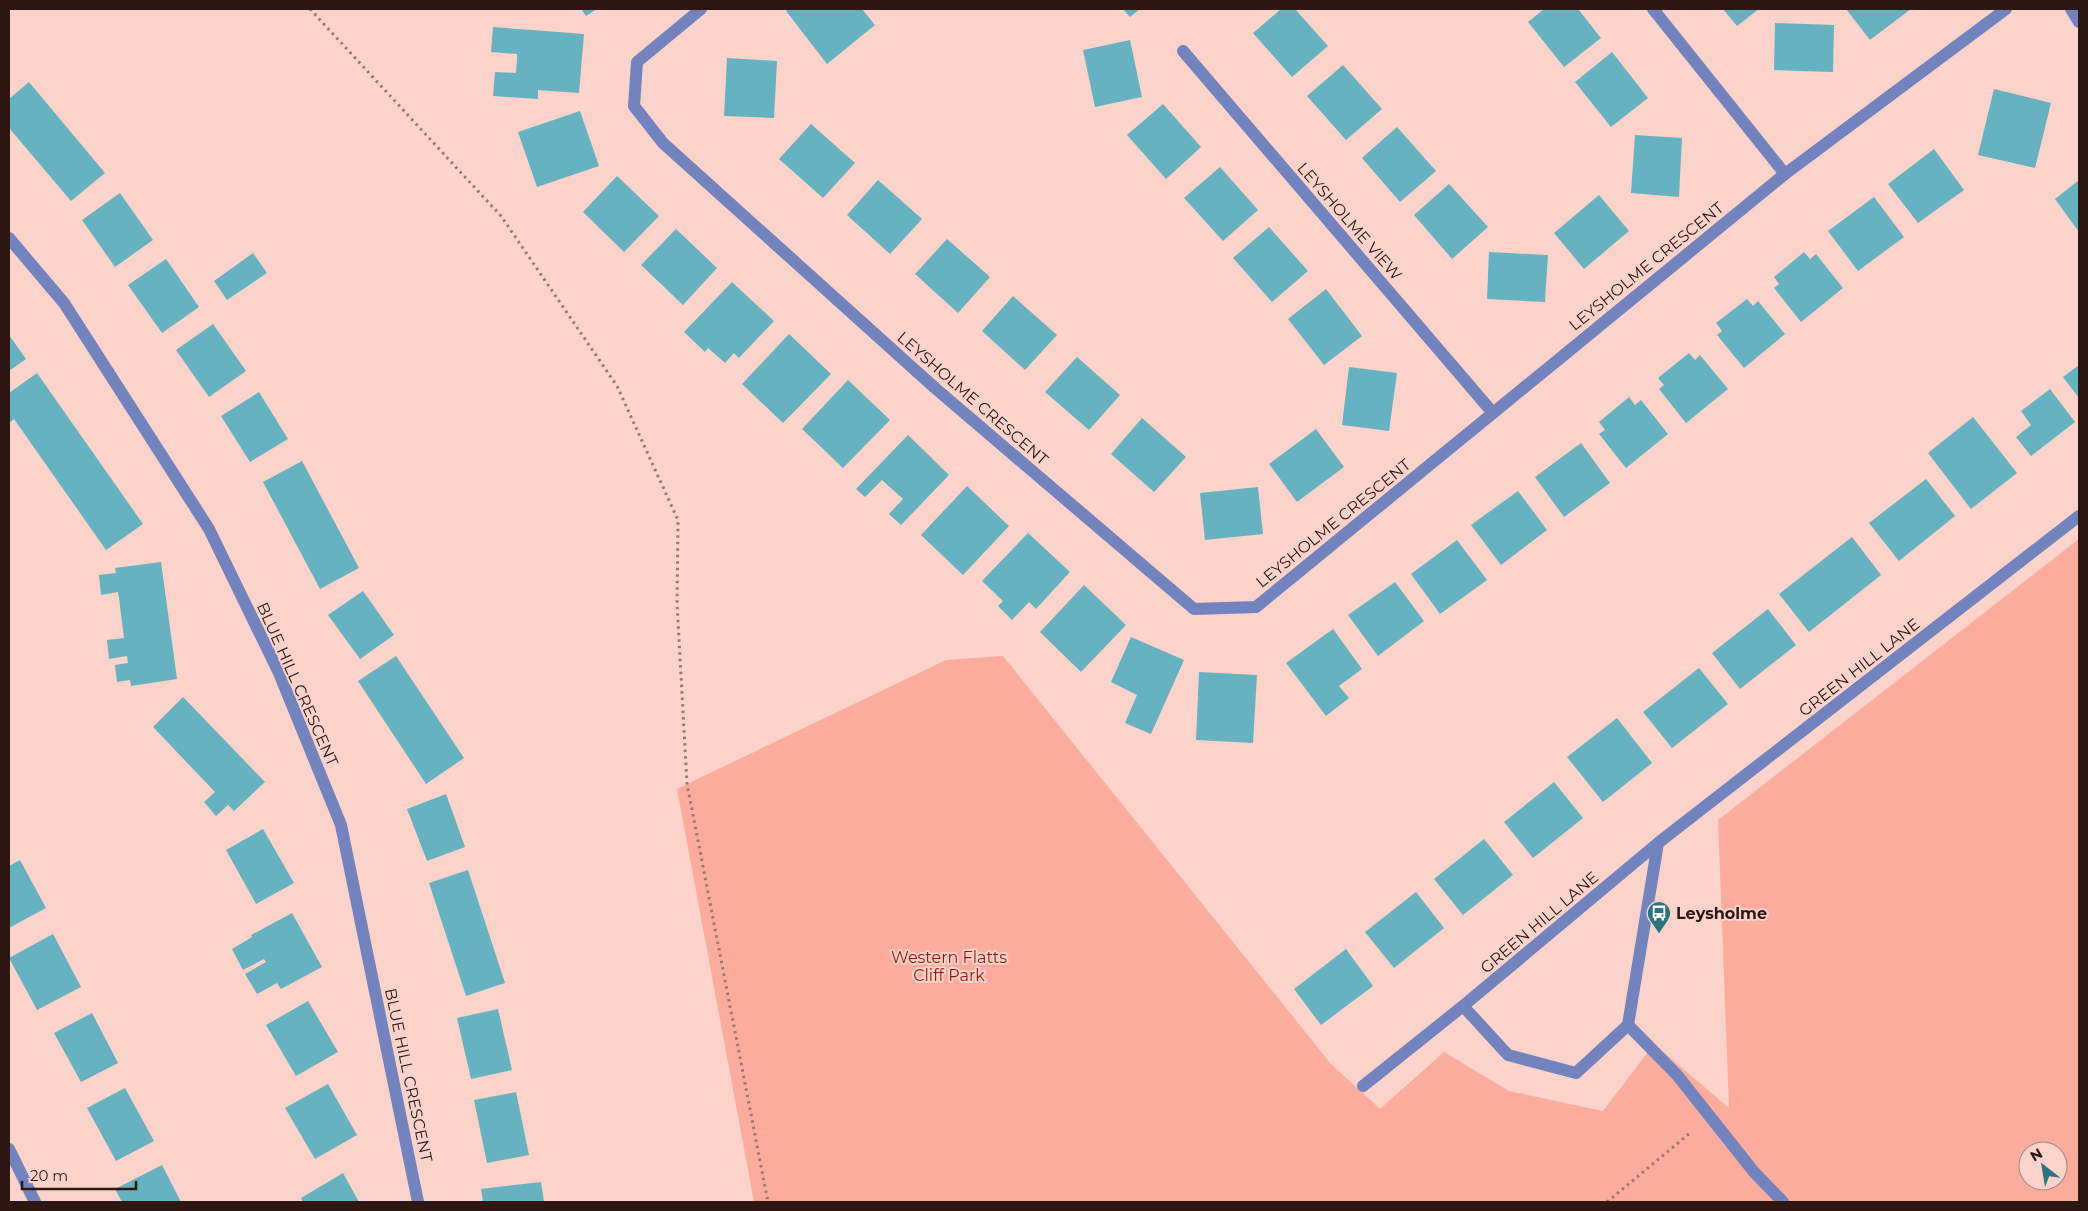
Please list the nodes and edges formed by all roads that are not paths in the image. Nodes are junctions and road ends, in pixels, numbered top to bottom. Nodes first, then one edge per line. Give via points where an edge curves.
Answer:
1 (702, 9) edge
2 (1653, 9) edge
3 (2006, 9) edge
4 (2071, 9) edge
5 (2079, 22) edge
6 (1183, 51) dead end
7 (1785, 174) junction
8 (9, 238) edge
9 (1494, 413) junction
10 (2079, 516) edge
11 (1658, 843) junction
12 (1463, 1006) junction
13 (1628, 1025) junction
14 (1363, 1086) dead end
15 (9, 1149) edge
16 (35, 1202) edge
17 (418, 1202) edge
18 (1783, 1202) edge

1 - 9 street, LEYSHOLME CRESCENT via 637,62 634,106 663,143 935,388 1194,608 1256,608
2 - 7 street
3 - 7 street, LEYSHOLME CRESCENT
4 - 5 street
6 - 9 street, LEYSHOLME VIEW
7 - 9 street, LEYSHOLME CRESCENT
8 - 17 street, BLUE HILL CRESCENT via 64,303 209,529 279,673 341,825
10 - 11 street, GREEN HILL LANE
11 - 12 street, GREEN HILL LANE
11 - 13 street
12 - 13 street via 1508,1055 1576,1073
12 - 14 street, GREEN HILL LANE
13 - 18 street via 1676,1075 1754,1172
15 - 16 street

